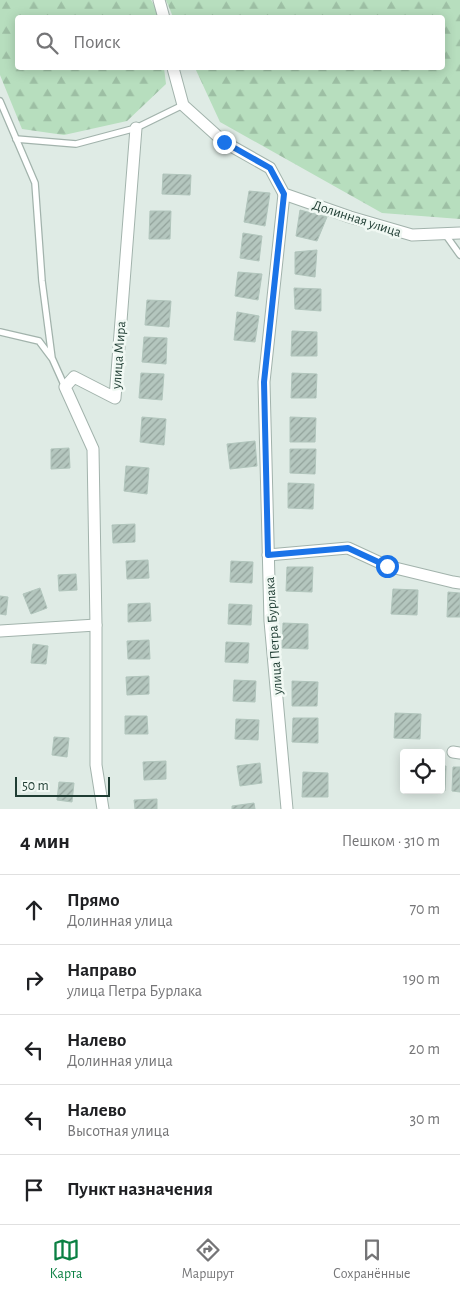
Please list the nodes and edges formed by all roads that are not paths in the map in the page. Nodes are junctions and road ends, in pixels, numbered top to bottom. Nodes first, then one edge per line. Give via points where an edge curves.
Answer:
1 (159, 0) edge
2 (163, 15) edge
3 (174, 70) edge
4 (0, 101) edge
5 (183, 105) junction
6 (136, 128) junction
7 (16, 139) junction
8 (284, 194) junction
9 (460, 233) edge
10 (445, 234) junction
11 (460, 254) edge
12 (0, 332) edge
13 (52, 358) junction
14 (65, 386) junction
15 (268, 555) junction
16 (457, 582) edge
17 (96, 625) junction
18 (0, 631) edge
19 (103, 809) edge
20 (287, 809) edge

1 - 2 street
3 - 5 street
4 - 7 lane
5 - 6 lane
5 - 8 street via 224,142 270,168
6 - 7 lane via 76,144
6 - 14 street, улица Мира via 115,398 74,377
7 - 13 lane via 35,183 42,281
8 - 10 street, Долинная улица via 412,235
8 - 15 street, улица Петра Бурлака via 264,382
9 - 10 street, Долинная улица
10 - 11 lane
12 - 13 lane via 39,341
13 - 14 lane
14 - 17 street via 92,449
15 - 16 street via 348,548 387,566
15 - 20 street, улица Петра Бурлака via 270,621
17 - 18 street
17 - 19 street via 96,765

